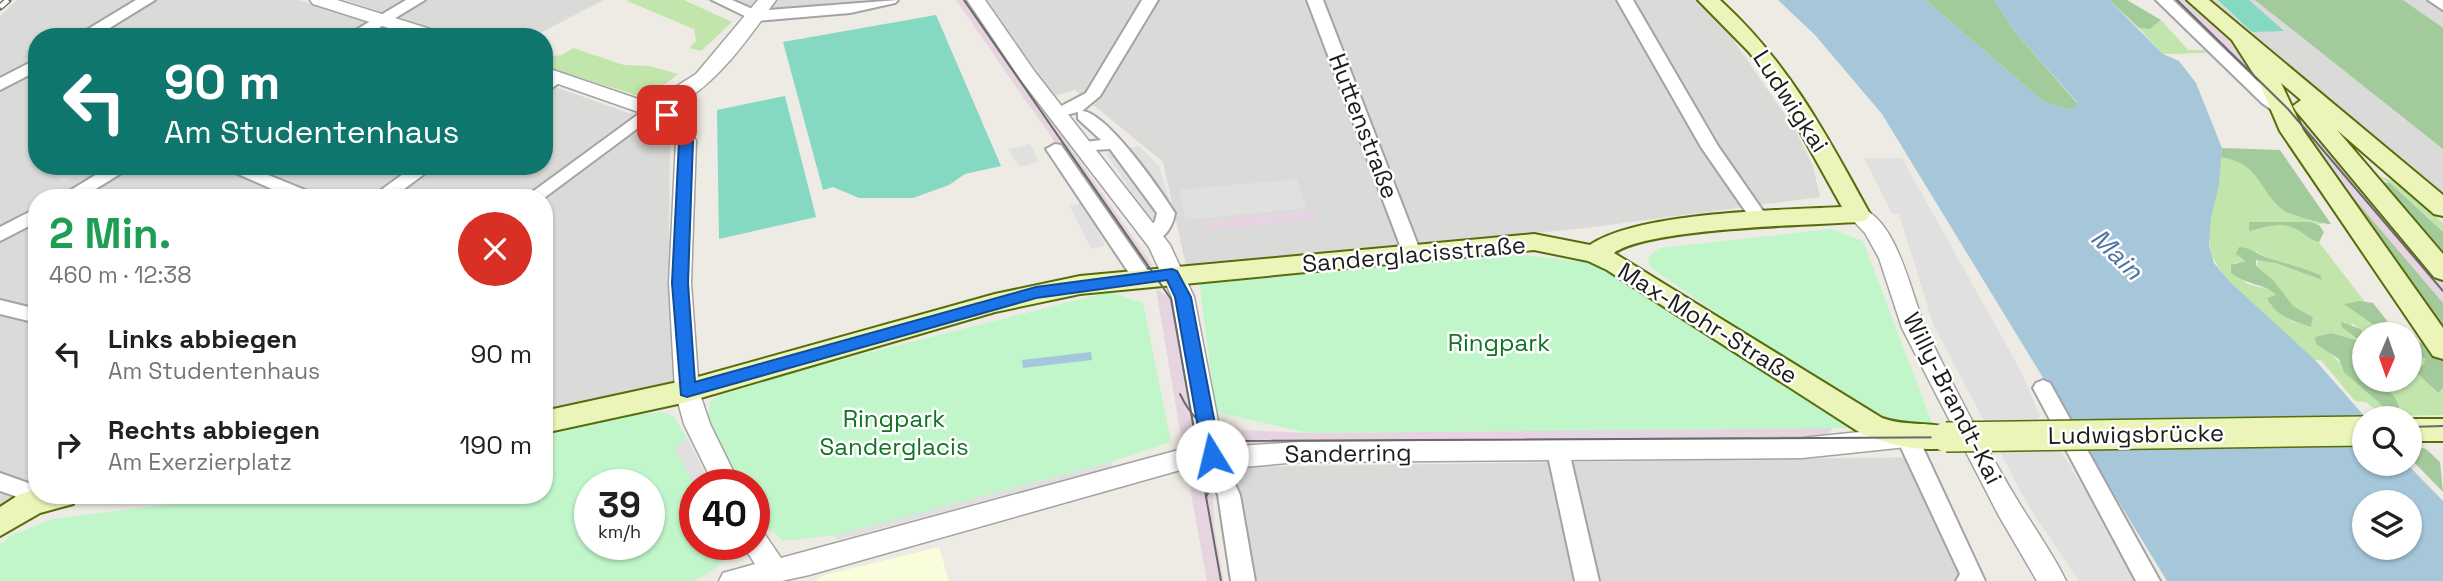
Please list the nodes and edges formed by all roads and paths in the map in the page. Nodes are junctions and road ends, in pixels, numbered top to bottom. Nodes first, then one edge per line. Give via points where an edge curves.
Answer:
1 (147, 0) edge
2 (319, 0) edge
3 (417, 0) edge
4 (719, 0) edge
5 (767, 0) edge
6 (890, 0) edge
7 (976, 0) edge
8 (1150, 0) edge
9 (1315, 0) edge
10 (1625, 0) edge
11 (1708, 0) edge
12 (2164, 0) edge
13 (2197, 0) edge
14 (2436, 0) edge
15 (2443, 5) edge
16 (755, 16) junction
17 (381, 19) junction
18 (99, 28) edge
19 (366, 28) edge
20 (409, 28) edge
21 (2241, 38) junction
22 (28, 69) edge
23 (553, 81) edge
24 (0, 85) edge
25 (2282, 109) junction
26 (659, 112) junction
27 (1058, 112) junction
28 (1084, 115) dead end
29 (2311, 115) junction
30 (2353, 132) junction
31 (1115, 143) junction
32 (1084, 148) junction
33 (1055, 149) dead end
34 (108, 175) edge
35 (252, 175) edge
36 (413, 175) edge
37 (2406, 176) junction
38 (2361, 177) junction
39 (83, 189) edge
40 (286, 189) edge
41 (392, 189) edge
42 (546, 189) edge
43 (2443, 208) edge
44 (1858, 214) junction
45 (28, 219) edge
46 (1761, 221) junction
47 (0, 234) edge
48 (1152, 236) junction
49 (1412, 253) junction
50 (1594, 254) junction
51 (2443, 271) edge
52 (1172, 274) junction
53 (1142, 277) junction
54 (0, 307) edge
55 (28, 314) edge
56 (2443, 349) edge
57 (2043, 388) dead end
58 (687, 391) junction
59 (1820, 395) joint
60 (553, 420) edge
61 (2422, 430) edge
62 (2443, 430) edge
63 (2352, 431) edge
64 (1863, 434) junction
65 (1907, 437) junction
66 (1946, 437) joint
67 (1558, 451) junction
68 (1212, 456) junction
69 (719, 469) edge
70 (0, 482) edge
71 (28, 498) edge
72 (29, 504) edge
73 (0, 523) edge
74 (767, 560) edge
75 (778, 575) edge
76 (1974, 580) edge
77 (733, 581) edge
78 (1243, 581) edge
79 (1587, 581) edge
80 (1968, 581) edge
81 (2052, 581) edge
82 (2148, 581) edge

1 - 18 street
2 - 17 street
3 - 17 street
4 - 16 street
5 - 16 street
6 - 16 street
7 - 27 street
8 - 27 street via 1092,96
9 - 49 street, Huttenstraße
10 - 46 street via 1710,147
11 - 44 main road, Ludwigkai via 1771,64
12 - 25 street
13 - 21 main road
14 - 15 street
16 - 26 street via 702,77
17 - 19 street
17 - 20 street
21 - 25 main road
21 - 29 main road
21 - 30 main road
22 - 24 street
23 - 26 street
25 - 29 main road
25 - 56 main road via 2292,131
26 - 42 street
26 - 58 street via 675,118 686,141 680,283
27 - 32 street
28 - 31 street
29 - 30 main road
29 - 38 main road
30 - 37 main road
31 - 32 street
31 - 48 street via 1167,213
32 - 48 street
33 - 53 street
34 - 39 street
35 - 40 street
36 - 41 street
37 - 38 main road via 2378,171
37 - 43 main road
38 - 51 main road
44 - 46 main road
44 - 81 street, Willy-Brandt-Kai via 1890,258 1914,328 2008,508
45 - 47 street
46 - 50 main road via 1635,234 1599,246
48 - 52 street
49 - 50 main road, Sanderglacisstraße via 1534,242
49 - 52 main road, Sanderglacisstraße
50 - 59 main road, Max-Mohr-Straße
52 - 53 main road
52 - 68 street via 1183,297
53 - 58 main road via 1036,293
54 - 55 street
57 - 82 street
58 - 60 main road
58 - 69 street
59 - 64 main road
61 - 62 main road
63 - 66 main road, Ludwigsbrücke, bridge
64 - 65 main road
64 - 67 street, Sanderring via 1802,448
65 - 66 main road, Ludwigsbrücke
65 - 76 street
67 - 68 street, Sanderring
67 - 79 street
68 - 75 street, Sanderring via 1191,456
68 - 78 street via 1229,495
70 - 71 street via 23,491
72 - 73 main road
74 - 75 street
75 - 77 street, Sanderring
76 - 80 street

